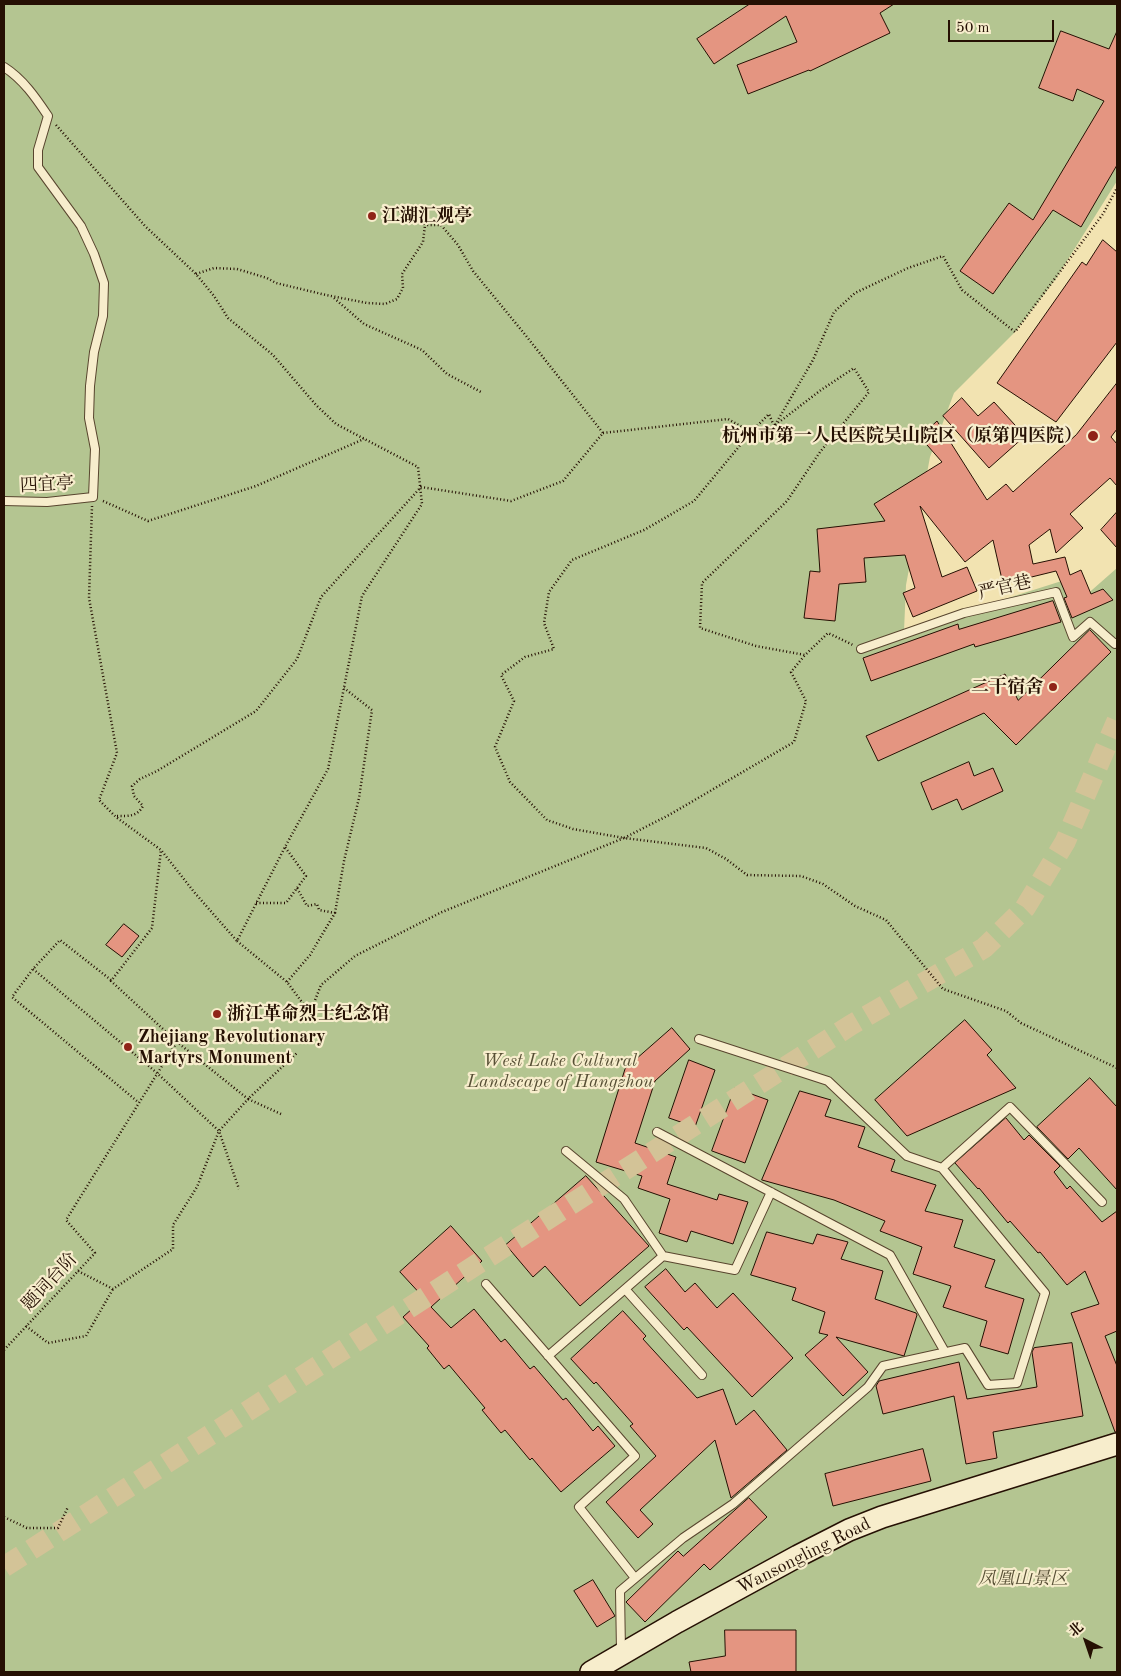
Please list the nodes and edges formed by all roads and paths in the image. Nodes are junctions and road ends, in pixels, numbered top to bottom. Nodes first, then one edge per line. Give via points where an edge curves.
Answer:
1 (4, 67) edge
2 (48, 116) junction
3 (1117, 188) edge
4 (382, 211) dead end
5 (425, 225) junction
6 (196, 274) junction
7 (332, 296) junction
8 (481, 392) dead end
9 (774, 426) junction
10 (751, 432) junction
11 (603, 434) junction
12 (364, 439) junction
13 (421, 487) junction
14 (93, 497) junction
15 (4, 501) edge
16 (1117, 643) edge
17 (861, 649) joint
18 (805, 655) junction
19 (344, 688) junction
20 (116, 816) junction
21 (624, 838) junction
22 (285, 847) junction
23 (161, 850) junction
24 (297, 888) junction
25 (256, 903) junction
26 (335, 913) junction
27 (237, 941) junction
28 (33, 969) junction
29 (111, 981) junction
30 (287, 982) junction
31 (699, 1039) dead end
32 (177, 1042) junction
33 (297, 1052) dead end
34 (1117, 1068) edge
35 (157, 1073) junction
36 (248, 1099) junction
37 (138, 1102) junction
38 (281, 1114) dead end
39 (219, 1131) junction
40 (657, 1132) dead end
41 (566, 1151) dead end
42 (942, 1168) junction
43 (240, 1189) dead end
44 (772, 1192) junction
45 (1102, 1202) dead end
46 (663, 1256) junction
47 (78, 1271) junction
48 (486, 1284) dead end
49 (112, 1289) junction
50 (625, 1290) junction
51 (26, 1326) junction
52 (4, 1350) edge
53 (944, 1352) junction
54 (548, 1356) junction
55 (702, 1375) dead end
56 (1117, 1444) edge
57 (68, 1507) dead end
58 (4, 1517) edge
59 (635, 1578) junction
60 (621, 1654) junction
61 (591, 1672) edge

1 - 2 lane via 35,96
2 - 6 path via 145,226
2 - 14 lane via 38,150 38,167 80,226 104,283 103,316 90,386 89,418 95,449
3 - 9 path via 1104,214 1016,332 962,290 943,256 908,268 856,293 834,312 812,360
4 - 5 path via 414,211
5 - 7 path via 423,242 402,274 403,288 397,299 384,304
5 - 11 path via 441,225 458,245 473,271
6 - 7 path via 214,268 237,269 276,283
6 - 12 path via 228,318 273,355 316,405 336,424
7 - 8 path via 364,324 422,350 447,374
9 - 10 path via 769,414
9 - 18 path via 854,368 869,392 820,452 787,501 702,583 700,628 756,646
10 - 11 path via 728,418
10 - 21 path via 694,501 644,530 572,560 549,592 544,623 554,649 525,658 500,675 514,701 495,748 510,782 547,820 572,829
11 - 13 path via 563,481 511,501
12 - 13 path via 418,467
12 - 14 path via 256,486 148,521
13 - 19 path via 422,504 362,596
13 - 20 path via 321,597 297,659 256,711 140,779 132,786 134,796 143,806 140,812
14 - 15 lane, 四宜亭 via 46,502
14 - 20 path via 89,598 117,753 99,800
16 - 17 lane, 严官巷 via 1090,622 1074,637 1056,592 964,614
17 - 18 path via 828,633
18 - 21 path via 791,672 806,701 794,742
19 - 22 path via 328,769
19 - 26 path via 372,710 359,798
20 - 23 path
21 - 30 path via 442,912 355,956 321,985 310,1013
21 - 34 path via 706,848 747,875 801,876 823,884 855,906 886,920 943,990 1006,1011 1021,1023
22 - 24 path via 306,876
22 - 25 path
23 - 27 path
23 - 29 path via 152,928
24 - 25 path via 286,903
24 - 26 path via 307,906 317,904 320,910
25 - 27 path
26 - 30 path via 310,955
27 - 30 path
28 - 29 path via 60,940
28 - 35 path
28 - 37 path via 12,996
29 - 32 path
31 - 42 lane via 828,1080 907,1156
32 - 35 path
32 - 36 path
33 - 36 path
35 - 37 path
35 - 39 path
36 - 38 path
36 - 39 path
37 - 47 path, 题词台阶 via 66,1220 94,1253
39 - 43 path
39 - 49 path via 197,1187 173,1224 173,1249
40 - 44 lane
41 - 46 lane via 624,1199
42 - 45 lane via 1010,1107
42 - 53 lane via 1045,1293 1017,1383 988,1385 965,1348
44 - 46 lane via 735,1270
44 - 53 lane via 890,1255
46 - 50 lane
47 - 49 path
47 - 51 path, 题词台阶
48 - 54 lane
49 - 51 path via 86,1336 48,1343
50 - 54 lane
50 - 55 lane
51 - 52 path, 题词台阶
53 - 59 lane via 882,1366 868,1387 733,1504 683,1538
54 - 59 lane via 635,1456 579,1507
56 - 60 street, Wansongling Road via 849,1530
57 - 58 path via 58,1528 27,1528
59 - 60 lane via 620,1591
60 - 61 street, Wansongling Road

